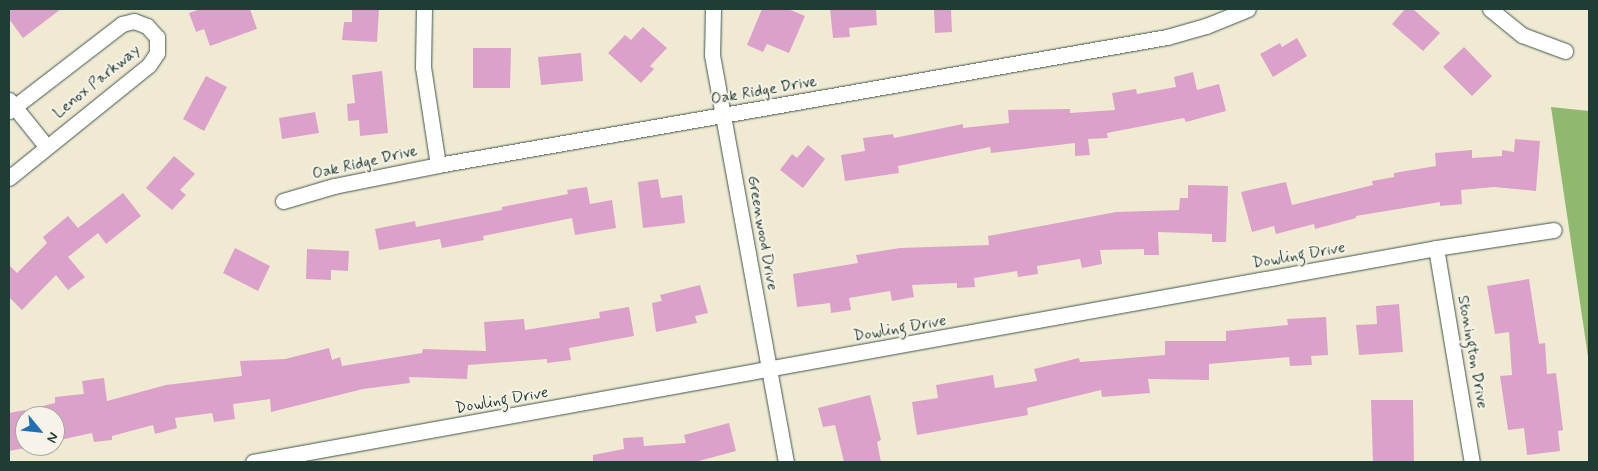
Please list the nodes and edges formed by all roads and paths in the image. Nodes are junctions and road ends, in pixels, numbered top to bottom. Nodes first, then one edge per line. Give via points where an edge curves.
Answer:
1 (424, 9) edge
2 (713, 9) edge
3 (1248, 9) edge
4 (1490, 9) edge
5 (1565, 50) dead end
6 (10, 106) edge
7 (723, 116) junction
8 (46, 146) junction
9 (438, 165) junction
10 (9, 178) edge
11 (283, 201) dead end
12 (1554, 230) dead end
13 (1436, 248) junction
14 (769, 371) junction
15 (333, 456) edge
16 (253, 462) edge
17 (786, 462) edge
18 (1472, 462) edge

1 - 9 street via 422,67
2 - 7 street, Greenwood Drive via 712,55
3 - 7 street, Oak Ridge Drive via 1167,37
4 - 5 street via 1522,35
6 - 8 street, Lenox Parkway
6 - 8 street, Lenox Parkway via 122,24 134,21 147,26 157,37 158,53 149,66
7 - 9 street, Oak Ridge Drive
7 - 14 street, Greenwood Drive
8 - 10 street, Lenox Parkway
9 - 11 street, Oak Ridge Drive via 334,186
12 - 13 street, Dowling Drive
13 - 14 street, Dowling Drive
13 - 18 street, Stonington Drive
14 - 15 street, Dowling Drive
14 - 17 street, Greenwood Drive
15 - 16 street, Dowling Drive

